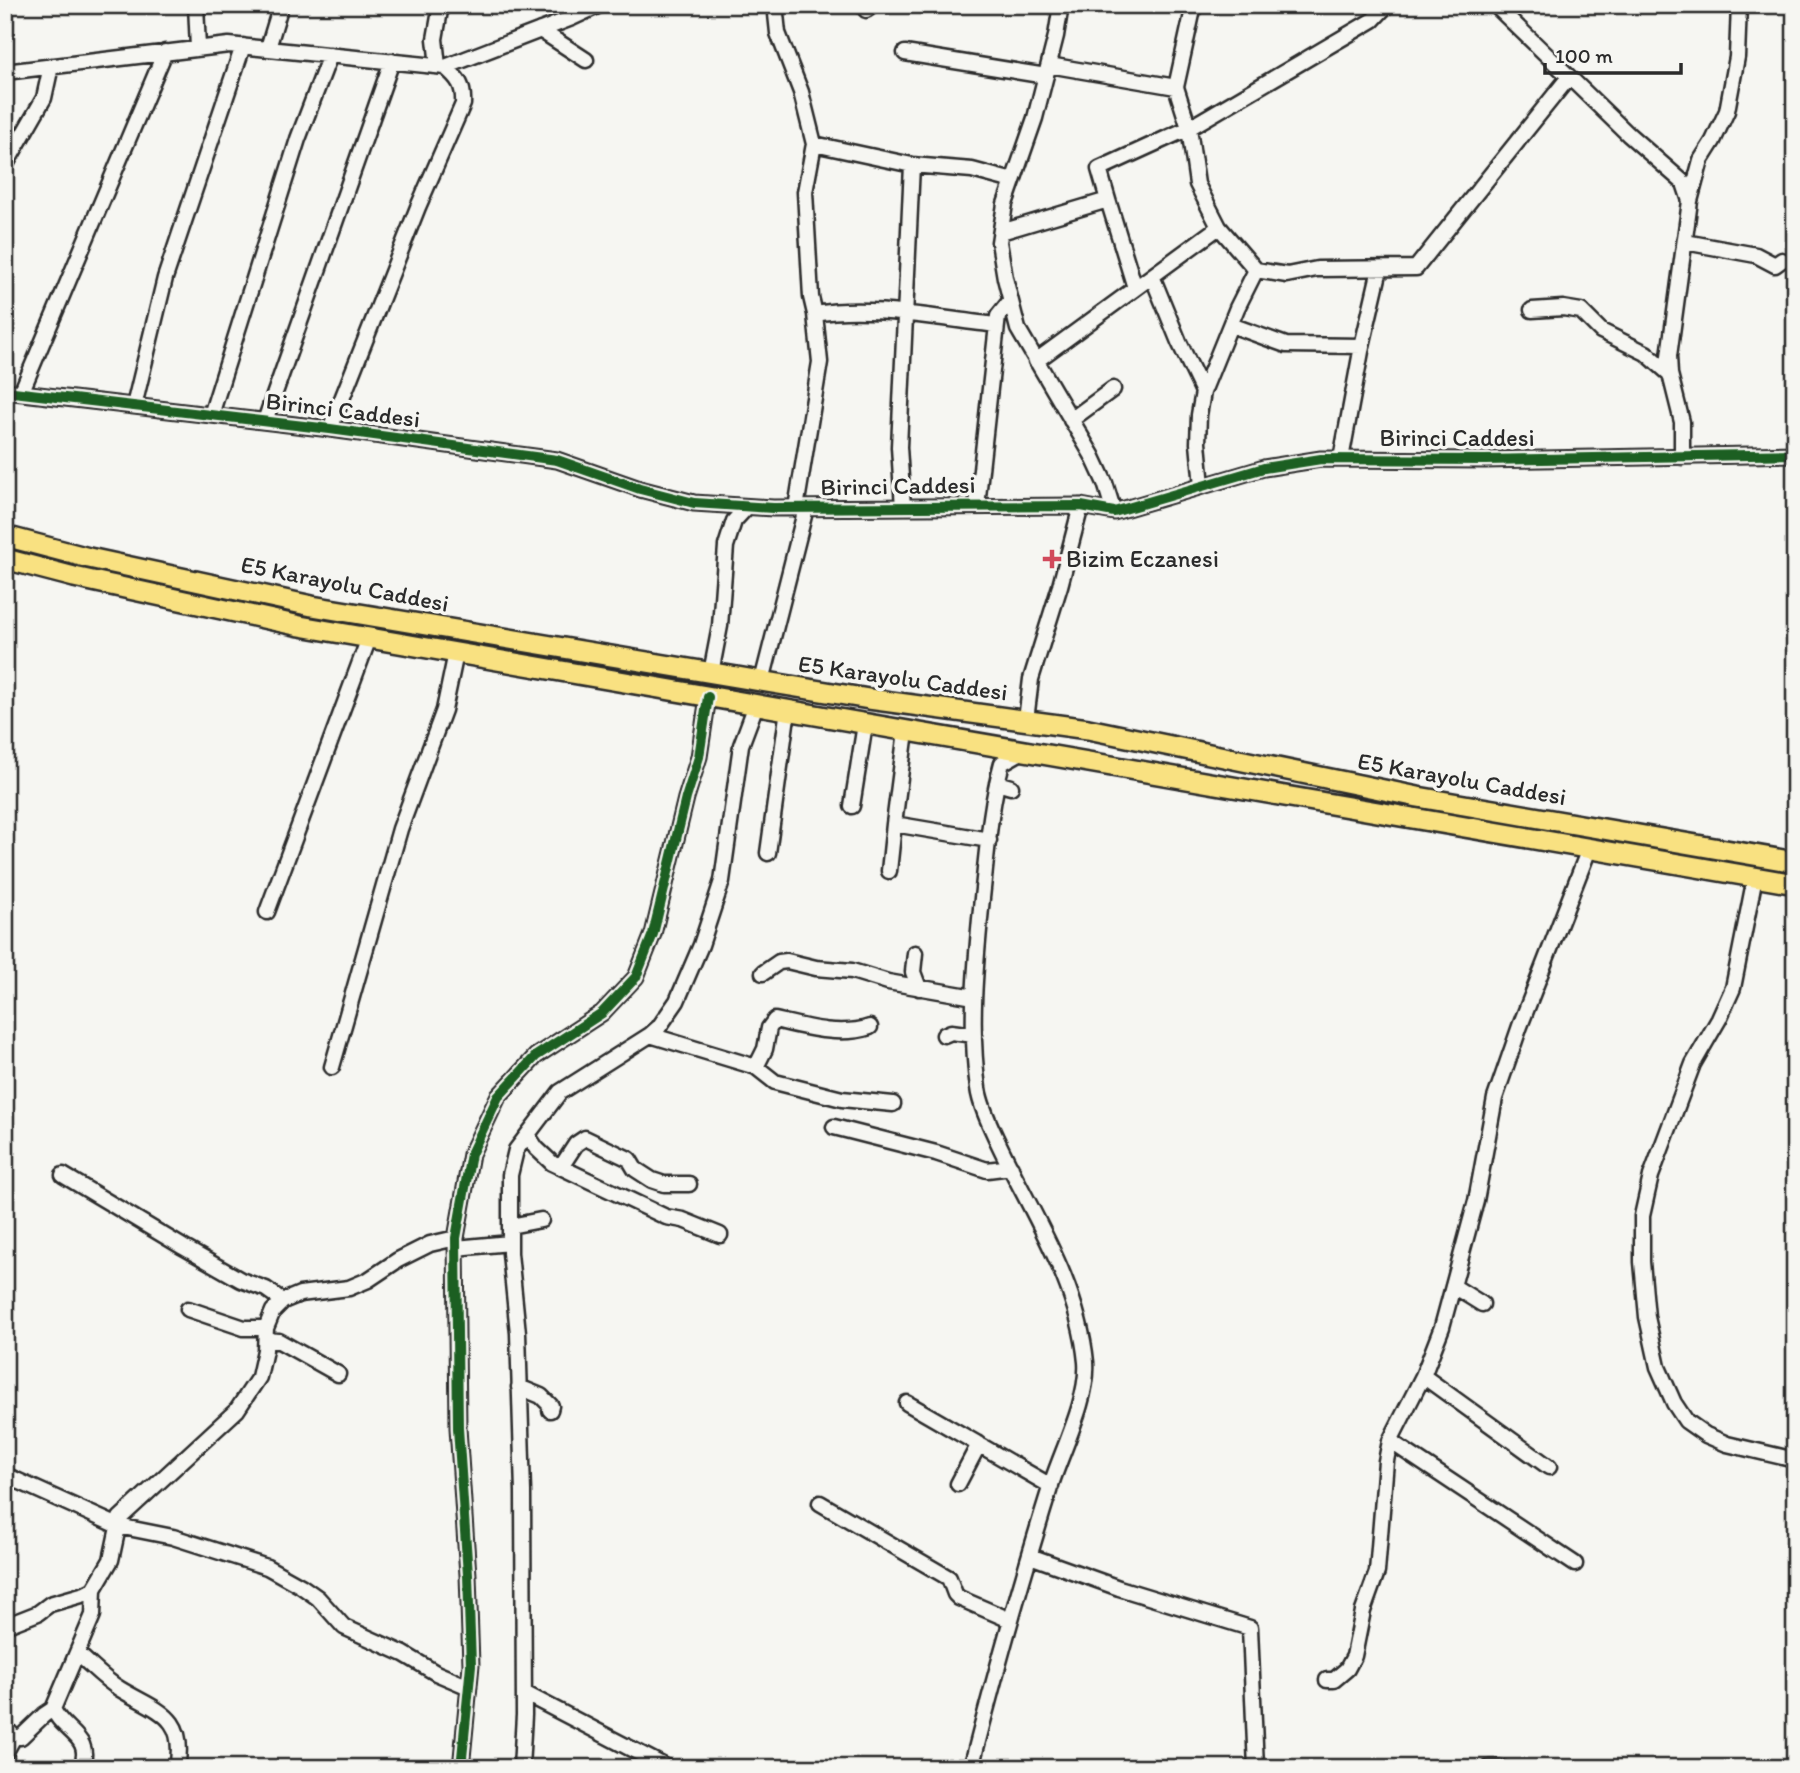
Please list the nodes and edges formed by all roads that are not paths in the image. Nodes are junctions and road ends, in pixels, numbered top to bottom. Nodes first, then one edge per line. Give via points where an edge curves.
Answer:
1 (196, 5) edge
2 (281, 5) edge
3 (441, 5) edge
4 (600, 5) edge
5 (778, 5) edge
6 (866, 5) edge
7 (873, 5) edge
8 (1047, 5) edge
9 (1194, 5) edge
10 (1387, 5) edge
11 (1495, 5) edge
12 (1739, 5) edge
13 (1061, 9) edge
14 (540, 30) junction
15 (243, 46) junction
16 (198, 48) junction
17 (268, 48) junction
18 (165, 52) junction
19 (905, 53) dead end
20 (330, 55) junction
21 (586, 60) dead end
22 (392, 61) junction
23 (51, 66) junction
24 (441, 67) junction
25 (1048, 71) junction
26 (5, 72) edge
27 (1569, 77) junction
28 (1176, 87) junction
29 (1189, 128) junction
30 (814, 144) junction
31 (912, 165) junction
32 (5, 166) edge
33 (1013, 181) junction
34 (1108, 200) junction
35 (1690, 201) junction
36 (1219, 227) junction
37 (1001, 232) junction
38 (1685, 242) junction
39 (1782, 260) dead end
40 (1380, 269) junction
41 (1256, 270) junction
42 (1152, 276) junction
43 (1135, 288) junction
44 (1010, 301) junction
45 (1532, 310) dead end
46 (815, 314) junction
47 (905, 315) junction
48 (997, 325) junction
49 (1231, 325) junction
50 (1362, 346) junction
51 (1036, 360) junction
52 (1670, 374) junction
53 (1113, 389) dead end
54 (5, 391) edge
55 (1203, 392) junction
56 (21, 393) junction
57 (134, 406) junction
58 (211, 415) junction
59 (1071, 420) junction
60 (265, 421) junction
61 (330, 429) junction
62 (1795, 454) edge
63 (1682, 457) junction
64 (1341, 459) junction
65 (1202, 486) junction
66 (977, 506) junction
67 (1081, 506) junction
68 (747, 507) junction
69 (903, 507) junction
70 (801, 508) junction
71 (1114, 512) junction
72 (5, 536) edge
73 (5, 559) edge
74 (369, 638) junction
75 (456, 653) junction
76 (710, 673) junction
77 (762, 681) junction
78 (708, 697) junction
79 (756, 705) junction
80 (788, 709) junction
81 (1004, 717) junction
82 (1032, 721) junction
83 (865, 724) junction
84 (906, 731) junction
85 (999, 747) junction
86 (1028, 752) junction
87 (852, 806) dead end
88 (894, 824) junction
89 (989, 840) junction
90 (1589, 849) junction
91 (768, 853) dead end
92 (1795, 862) edge
93 (889, 871) dead end
94 (1755, 877) junction
95 (1795, 884) edge
96 (267, 912) dead end
97 (915, 953) dead end
98 (763, 972) dead end
99 (919, 988) junction
100 (974, 998) junction
101 (870, 1027) dead end
102 (650, 1035) junction
103 (944, 1035) dead end
104 (974, 1035) junction
105 (332, 1067) dead end
106 (756, 1067) junction
107 (893, 1104) dead end
108 (834, 1127) dead end
109 (528, 1136) junction
110 (561, 1167) junction
111 (1011, 1167) junction
112 (63, 1175) dead end
113 (689, 1184) dead end
114 (541, 1220) dead end
115 (510, 1226) junction
116 (720, 1236) dead end
117 (456, 1243) junction
118 (510, 1243) junction
119 (1453, 1286) junction
120 (283, 1301) junction
121 (1482, 1304) dead end
122 (188, 1309) dead end
123 (266, 1334) junction
124 (338, 1374) dead end
125 (1423, 1376) junction
126 (519, 1387) junction
127 (907, 1403) dead end
128 (550, 1410) dead end
129 (1390, 1441) junction
130 (979, 1444) junction
131 (1795, 1460) edge
132 (1549, 1467) dead end
133 (5, 1475) edge
134 (958, 1484) dead end
135 (1051, 1486) junction
136 (820, 1503) dead end
137 (118, 1526) junction
138 (1030, 1556) junction
139 (1574, 1564) dead end
140 (94, 1589) junction
141 (1010, 1619) junction
142 (5, 1626) edge
143 (78, 1654) junction
144 (1327, 1680) dead end
145 (469, 1687) junction
146 (524, 1693) junction
147 (54, 1709) junction
148 (10, 1732) edge
149 (5, 1753) edge
150 (81, 1768) edge
151 (177, 1768) edge
152 (461, 1768) edge
153 (521, 1768) edge
154 (668, 1768) edge
155 (971, 1768) edge
156 (1256, 1768) edge
157 (1489, 1768) edge
158 (1502, 1768) edge

1 - 16 street
2 - 17 street
3 - 24 street via 435,39
4 - 14 street
5 - 30 street via 778,33 801,92
6 - 7 street via 866,10
8 - 13 street
9 - 28 street
10 - 29 street via 1373,20
11 - 27 street
12 - 35 street via 1737,57 1727,111 1701,160
13 - 25 street
14 - 21 street
14 - 24 street
15 - 16 street
15 - 17 street
15 - 57 street via 165,278
16 - 18 street
17 - 20 street
18 - 23 street
18 - 56 street
19 - 25 street
20 - 22 street
20 - 58 street via 298,139
22 - 24 street
22 - 60 street
23 - 26 street
23 - 32 street via 44,98
24 - 61 street via 464,89 463,104
25 - 28 street
25 - 33 street
27 - 35 street via 1684,183
27 - 40 street via 1416,268
28 - 29 street
29 - 34 street via 1099,169
29 - 36 street via 1197,184
30 - 31 street
30 - 46 street via 805,192
31 - 33 street via 972,170
31 - 47 street
33 - 37 street
34 - 37 street
34 - 43 street
35 - 38 street
36 - 41 street
36 - 42 street
37 - 44 street
38 - 39 street via 1756,255 1760,262 1775,265
38 - 52 street
40 - 41 street via 1317,269 1287,275
40 - 50 street
41 - 49 street
42 - 43 street
42 - 55 street
43 - 51 street
44 - 48 street
44 - 51 street via 1018,329
45 - 52 street via 1581,311 1601,331 1646,353
46 - 47 street via 837,310
46 - 70 street via 820,362
47 - 48 street
47 - 69 street via 899,447
48 - 66 street
49 - 50 street via 1286,345
49 - 55 street
50 - 64 street
51 - 59 street
52 - 63 street via 1682,422
53 - 59 street
54 - 56 street, Birinci Caddesi
55 - 65 street via 1198,443
56 - 57 street, Birinci Caddesi
57 - 58 street, Birinci Caddesi
58 - 60 street, Birinci Caddesi
59 - 71 street via 1105,483
60 - 61 street, Birinci Caddesi
61 - 68 street, Birinci Caddesi via 557,460 694,503
62 - 63 street, Birinci Caddesi
63 - 64 street, Birinci Caddesi
64 - 65 street, Birinci Caddesi via 1264,468
65 - 71 street, Birinci Caddesi
66 - 67 street, Birinci Caddesi
66 - 69 street, Birinci Caddesi
67 - 71 street, Birinci Caddesi
67 - 82 street via 1031,679
68 - 70 street, Birinci Caddesi
68 - 76 street via 734,521 726,546 720,626
69 - 70 street, Birinci Caddesi
70 - 77 street
72 - 76 highway, E5 Karayolu Caddesi via 312,606
73 - 74 highway, E5 Karayolu Caddesi via 287,624
74 - 75 highway, E5 Karayolu Caddesi
74 - 96 street
75 - 78 highway, E5 Karayolu Caddesi
75 - 105 street via 444,710 400,830
76 - 77 highway, E5 Karayolu Caddesi
77 - 81 highway, E5 Karayolu Caddesi
78 - 79 highway, E5 Karayolu Caddesi
78 - 117 street via 699,757 653,934 636,977 602,1013 536,1056 498,1097 471,1154
79 - 80 highway, E5 Karayolu Caddesi
79 - 102 street via 741,745 722,881 677,1001
80 - 83 highway, E5 Karayolu Caddesi
80 - 91 street
81 - 82 highway, E5 Karayolu Caddesi
81 - 85 highway
82 - 86 highway
82 - 92 highway, E5 Karayolu Caddesi via 1418,797
83 - 84 highway, E5 Karayolu Caddesi
83 - 87 street
84 - 85 highway, E5 Karayolu Caddesi
84 - 88 street
85 - 86 highway, E5 Karayolu Caddesi
86 - 89 street via 1002,763 1004,785
86 - 90 highway, E5 Karayolu Caddesi
88 - 89 street
88 - 93 street
89 - 100 street
90 - 94 highway, E5 Karayolu Caddesi
90 - 119 street via 1501,1077 1464,1265
94 - 95 highway, E5 Karayolu Caddesi
94 - 131 street via 1733,988 1693,1064 1651,1176 1642,1216 1642,1262 1658,1367 1686,1422 1727,1444
97 - 99 street via 913,972
98 - 99 street via 787,961
99 - 100 street
100 - 104 street
101 - 106 street via 856,1032 775,1020
102 - 106 street
102 - 109 street via 560,1092
103 - 104 street
104 - 111 street via 978,1091
106 - 107 street via 775,1082 842,1099
108 - 111 street via 988,1170
109 - 110 street via 542,1155
109 - 115 street via 516,1150 510,1175
110 - 113 street via 585,1138 629,1159 652,1180
110 - 116 street via 666,1217
111 - 135 street via 1042,1227 1076,1311 1086,1364 1079,1410
112 - 120 street
114 - 115 street
115 - 118 street
117 - 118 street
117 - 120 street via 430,1244 349,1288 300,1294
117 - 145 street
118 - 126 street
119 - 121 street
119 - 125 street
120 - 123 street via 272,1311
122 - 123 street
123 - 124 street
123 - 137 street via 259,1377 237,1410 120,1518
125 - 129 street
125 - 132 street
126 - 128 street via 541,1396
126 - 146 street
127 - 130 street
129 - 139 street
129 - 144 street via 1377,1572 1354,1657 1347,1669
130 - 134 street
130 - 135 street
133 - 137 street
135 - 138 street
136 - 141 street via 949,1578 959,1598
137 - 140 street via 111,1560
137 - 145 street via 173,1537 267,1567 318,1598 344,1627
138 - 141 street
138 - 156 street via 1250,1628
140 - 142 street
140 - 143 street via 93,1615
141 - 155 street
143 - 147 street
143 - 151 street via 118,1688 170,1719 181,1748
145 - 152 street
146 - 153 street
146 - 154 street
147 - 148 street via 21,1737
147 - 150 street via 81,1742 85,1756
148 - 149 street
157 - 158 street

